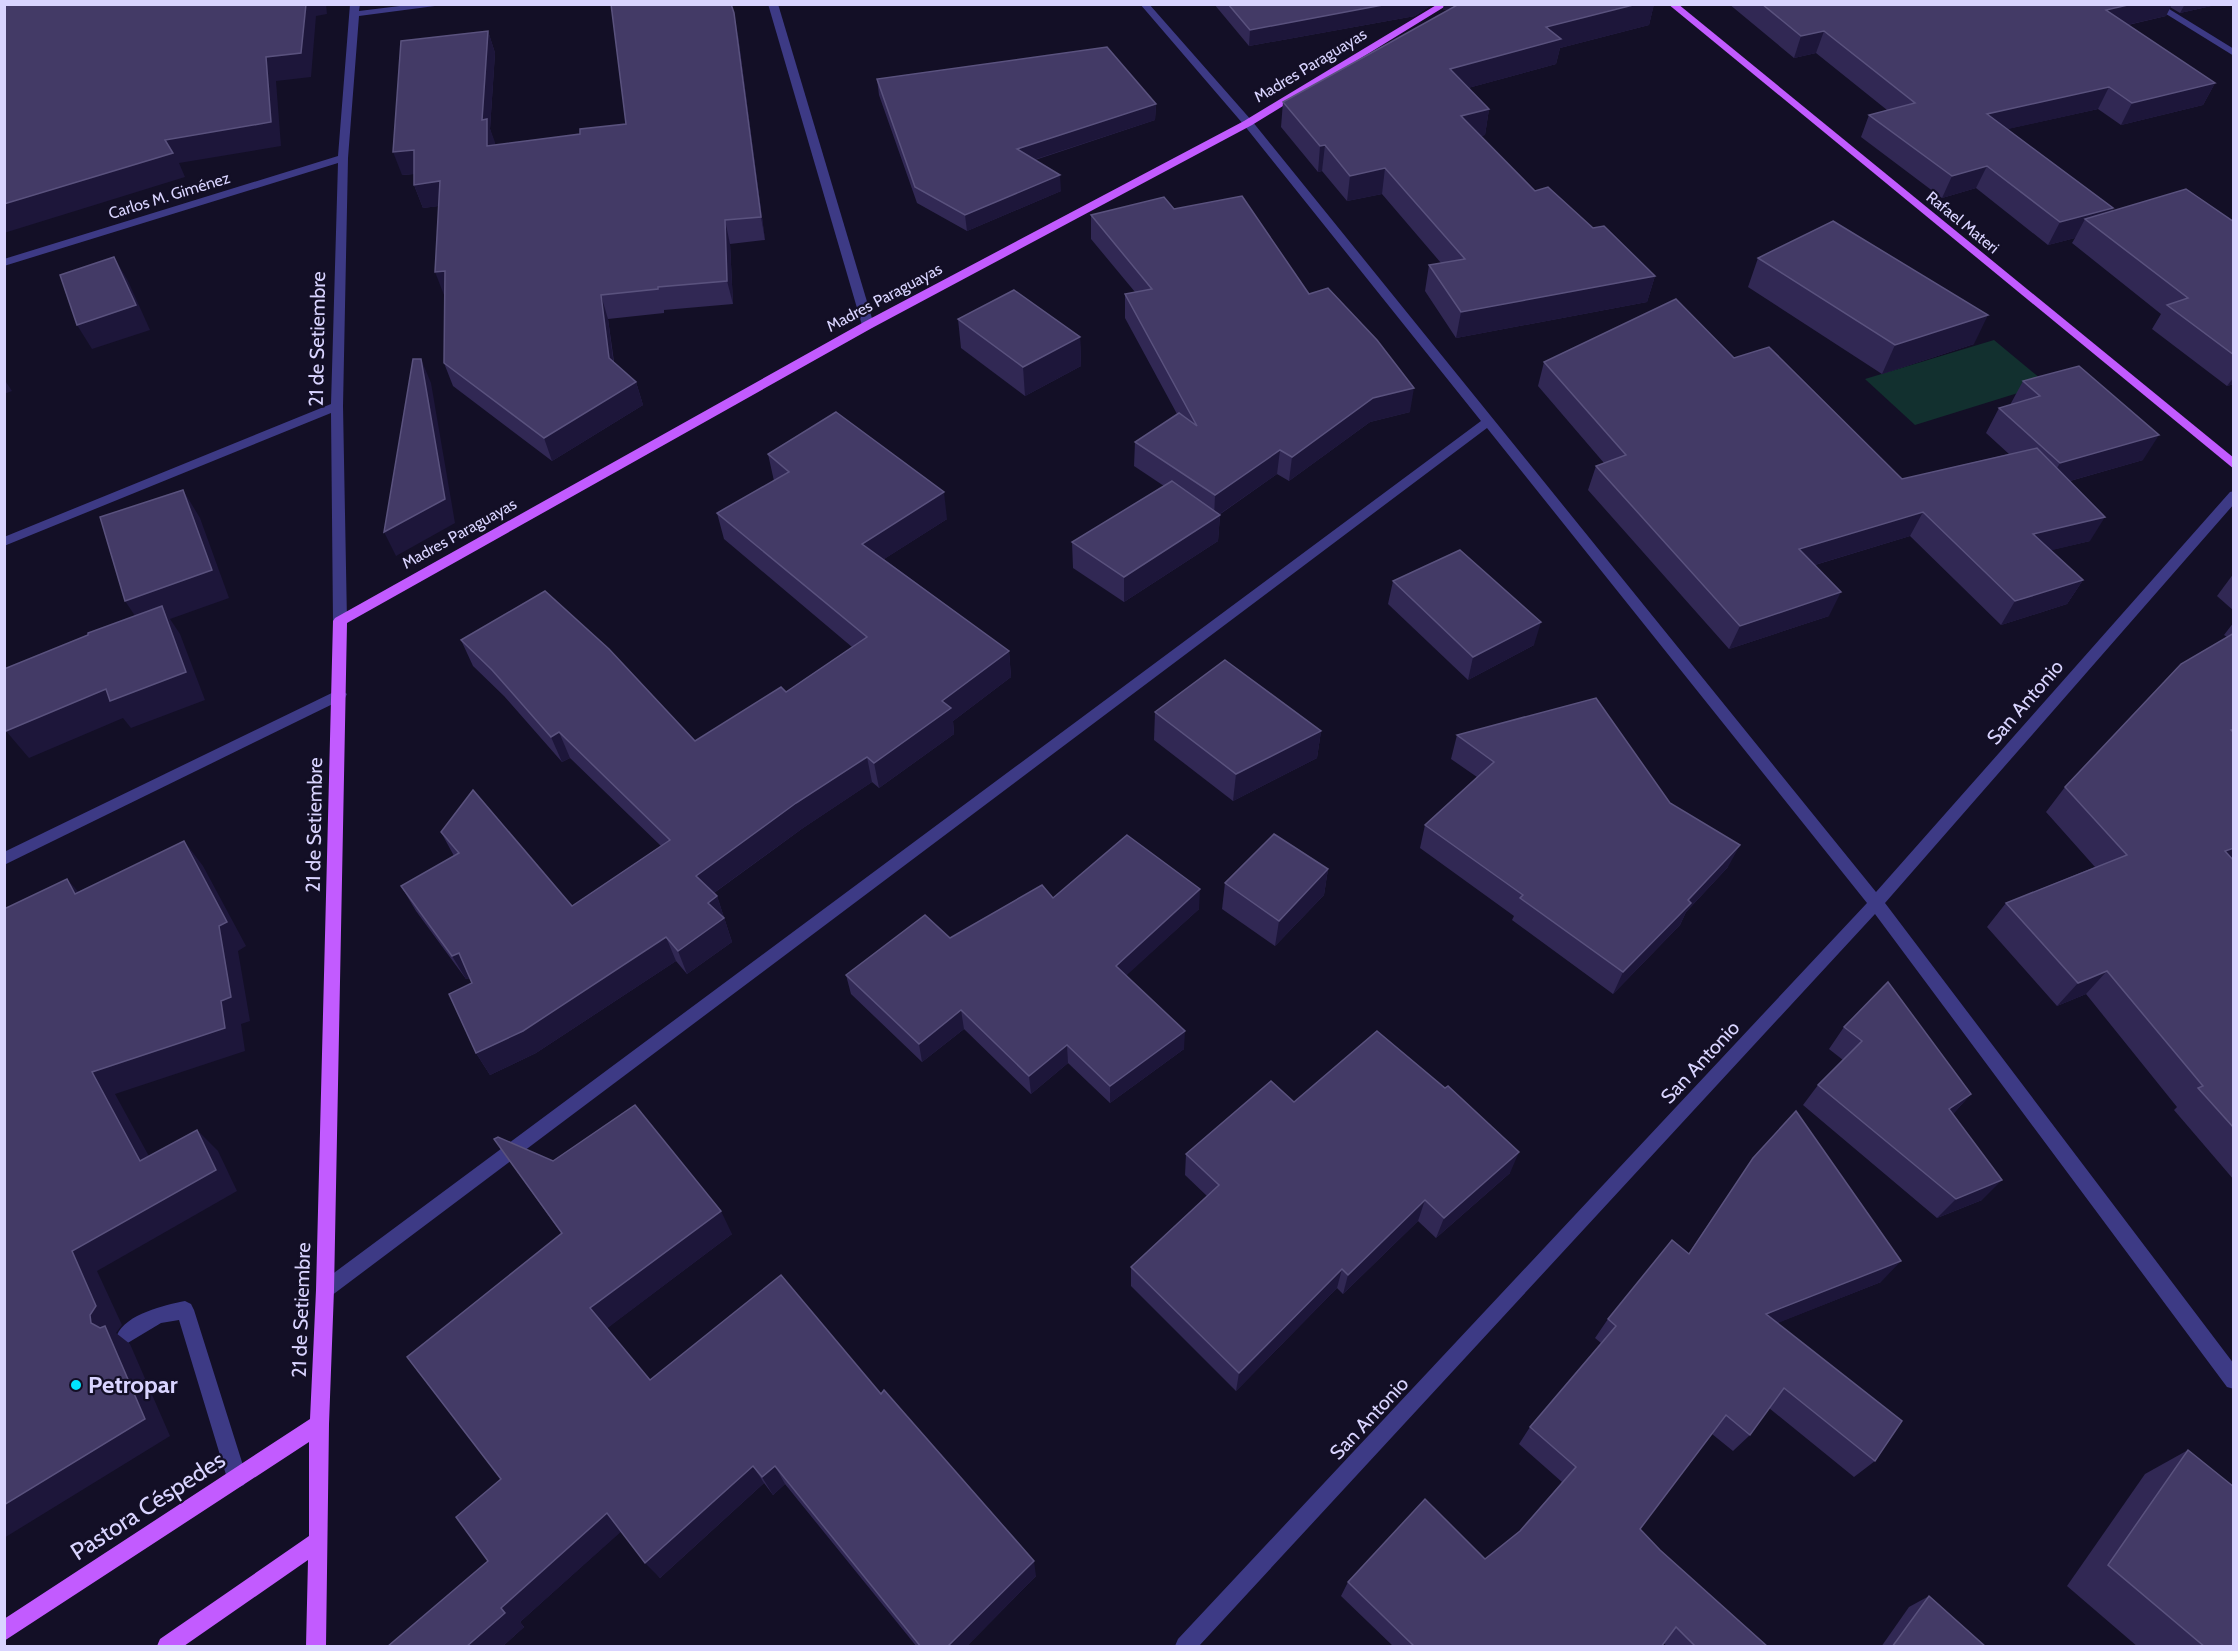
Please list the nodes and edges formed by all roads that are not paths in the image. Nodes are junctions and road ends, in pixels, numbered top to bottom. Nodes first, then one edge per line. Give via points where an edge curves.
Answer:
1 (446, 4) edge
2 (773, 4) edge
3 (1144, 4) edge
4 (1445, 4) edge
5 (1672, 4) edge
6 (2154, 4) edge
7 (355, 9) edge
8 (2234, 53) edge
9 (1248, 123) junction
10 (343, 158) junction
11 (4, 263) edge
12 (868, 325) junction
13 (337, 406) junction
14 (1487, 422) junction
15 (2234, 465) edge
16 (2234, 495) edge
17 (4, 542) edge
18 (340, 621) junction
19 (340, 694) junction
20 (4, 860) edge
21 (1876, 903) junction
22 (324, 1290) junction
23 (126, 1335) dead end
24 (2234, 1380) edge
25 (319, 1424) junction
26 (237, 1478) junction
27 (320, 1541) junction
28 (4, 1631) edge
29 (167, 1647) edge
30 (316, 1647) edge
31 (1185, 1647) edge

1 - 7 street
2 - 12 street
3 - 9 street
4 - 9 main road, Madres Paraguayas
5 - 15 main road, Rafael Materi
6 - 8 street
7 - 10 street, 21 de Setiembre
9 - 12 main road, Madres Paraguayas
9 - 14 street
10 - 11 street, Carlos M. Giménez
10 - 13 street, 21 de Setiembre
12 - 18 main road, Madres Paraguayas
13 - 17 street
13 - 18 street, 21 de Setiembre
14 - 21 street
14 - 22 street
16 - 21 street, San Antonio
18 - 19 main road, 21 de Setiembre
19 - 20 street
19 - 22 main road, 21 de Setiembre
21 - 24 street
21 - 31 street, San Antonio
22 - 25 main road, 21 de Setiembre
23 - 26 street via 158,1315 185,1310
25 - 26 main road, Pastora Céspedes
25 - 27 main road, 21 de Setiembre
26 - 28 main road, Pastora Céspedes
27 - 29 main road
27 - 30 main road, 21 de Setiembre

